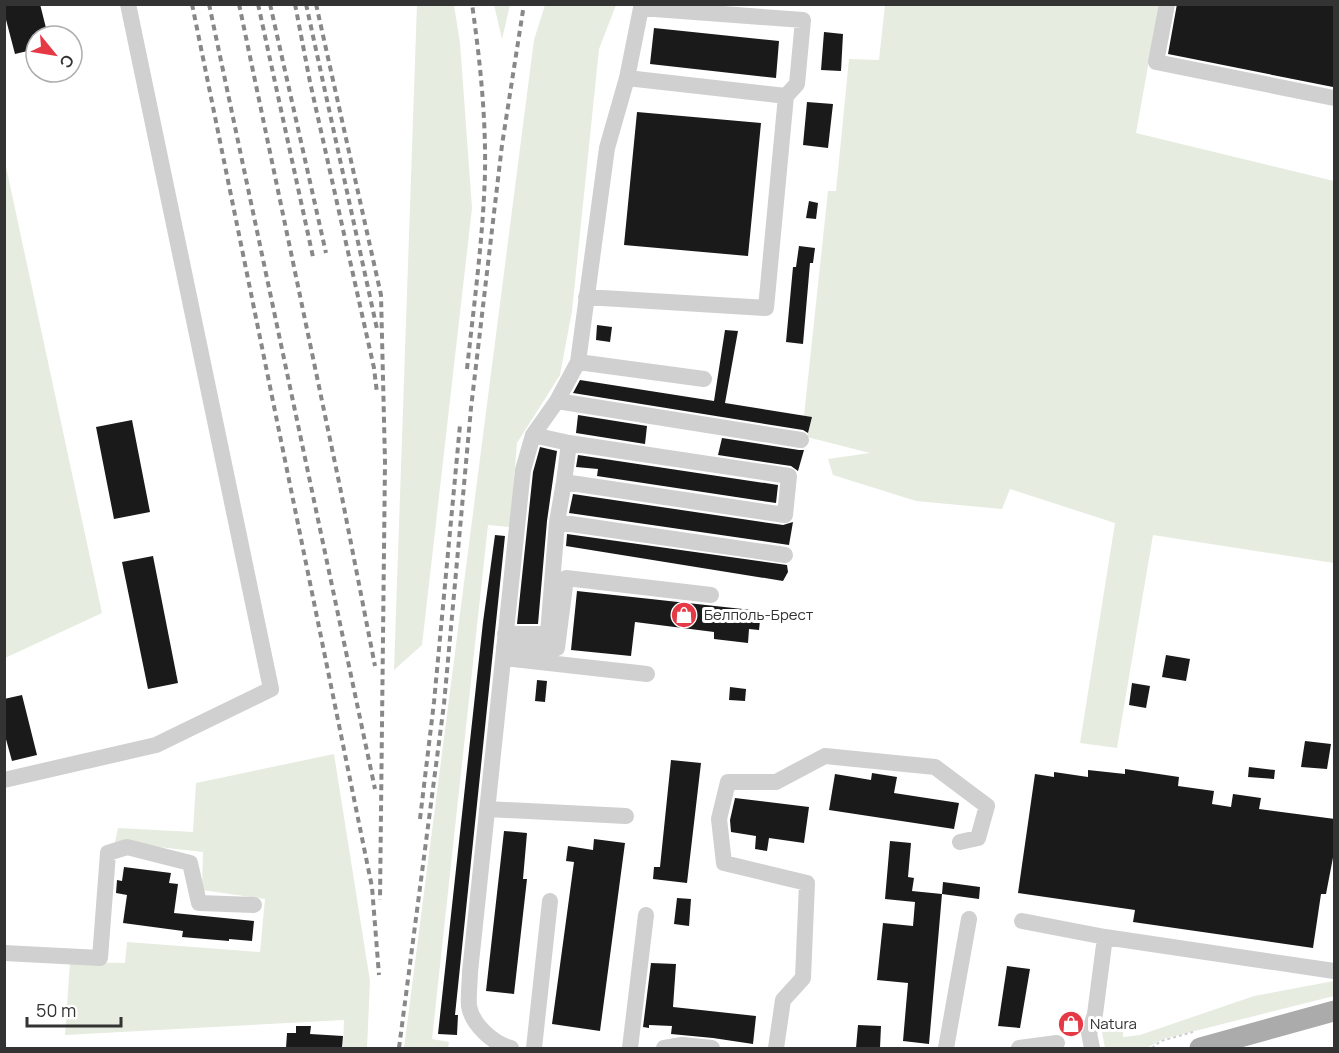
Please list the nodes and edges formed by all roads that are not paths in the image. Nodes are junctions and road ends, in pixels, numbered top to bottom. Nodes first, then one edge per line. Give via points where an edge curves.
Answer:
1 (128, 4) edge
2 (1167, 4) edge
3 (641, 6) edge
4 (804, 12) edge
5 (627, 78) junction
6 (786, 96) junction
7 (1335, 98) edge
8 (586, 297) junction
9 (578, 362) junction
10 (705, 380) dead end
11 (557, 401) junction
12 (533, 435) junction
13 (801, 440) dead end
14 (568, 443) junction
15 (564, 482) junction
16 (557, 522) junction
17 (785, 555) dead end
18 (711, 595) dead end
19 (504, 646) junction
20 (647, 674) dead end
21 (4, 780) edge
22 (487, 809) junction
23 (626, 816) dead end
24 (960, 842) dead end
25 (550, 901) dead end
26 (254, 905) dead end
27 (646, 915) dead end
28 (969, 919) dead end
29 (1022, 921) dead end
30 (1101, 936) junction
31 (4, 952) edge
32 (1335, 970) edge
33 (1335, 1011) edge
34 (1090, 1041) edge
35 (1057, 1043) dead end
36 (512, 1048) edge
37 (534, 1048) edge
38 (630, 1048) edge
39 (664, 1048) edge
40 (712, 1048) edge
41 (776, 1048) edge
42 (946, 1048) edge
43 (1020, 1048) edge
44 (1200, 1048) edge

1 - 21 lane via 271,689 156,745
2 - 7 lane via 1156,62
3 - 4 lane
3 - 5 lane
4 - 6 lane via 797,84
5 - 6 lane
5 - 8 lane via 607,148
6 - 8 lane via 766,308
8 - 9 lane
9 - 10 lane
9 - 11 lane
11 - 12 lane
11 - 13 lane
12 - 14 lane
12 - 19 lane via 523,470
14 - 15 lane
14 - 15 lane via 789,476 785,516
15 - 16 lane
16 - 17 lane
16 - 19 lane via 548,634
18 - 19 lane via 566,578 557,648
19 - 20 lane
19 - 22 lane
22 - 23 lane
22 - 36 lane via 469,1007 478,1025 499,1045
24 - 41 lane via 978,838 987,806 935,767 825,756 776,782 728,782 719,819 724,863 807,884 803,978 783,1000
25 - 37 lane
26 - 31 lane via 199,903 190,863 128,847 108,853 100,958
27 - 38 lane
28 - 42 lane
29 - 30 lane
30 - 32 lane
30 - 34 lane
33 - 44 main road
35 - 43 lane
39 - 40 lane

